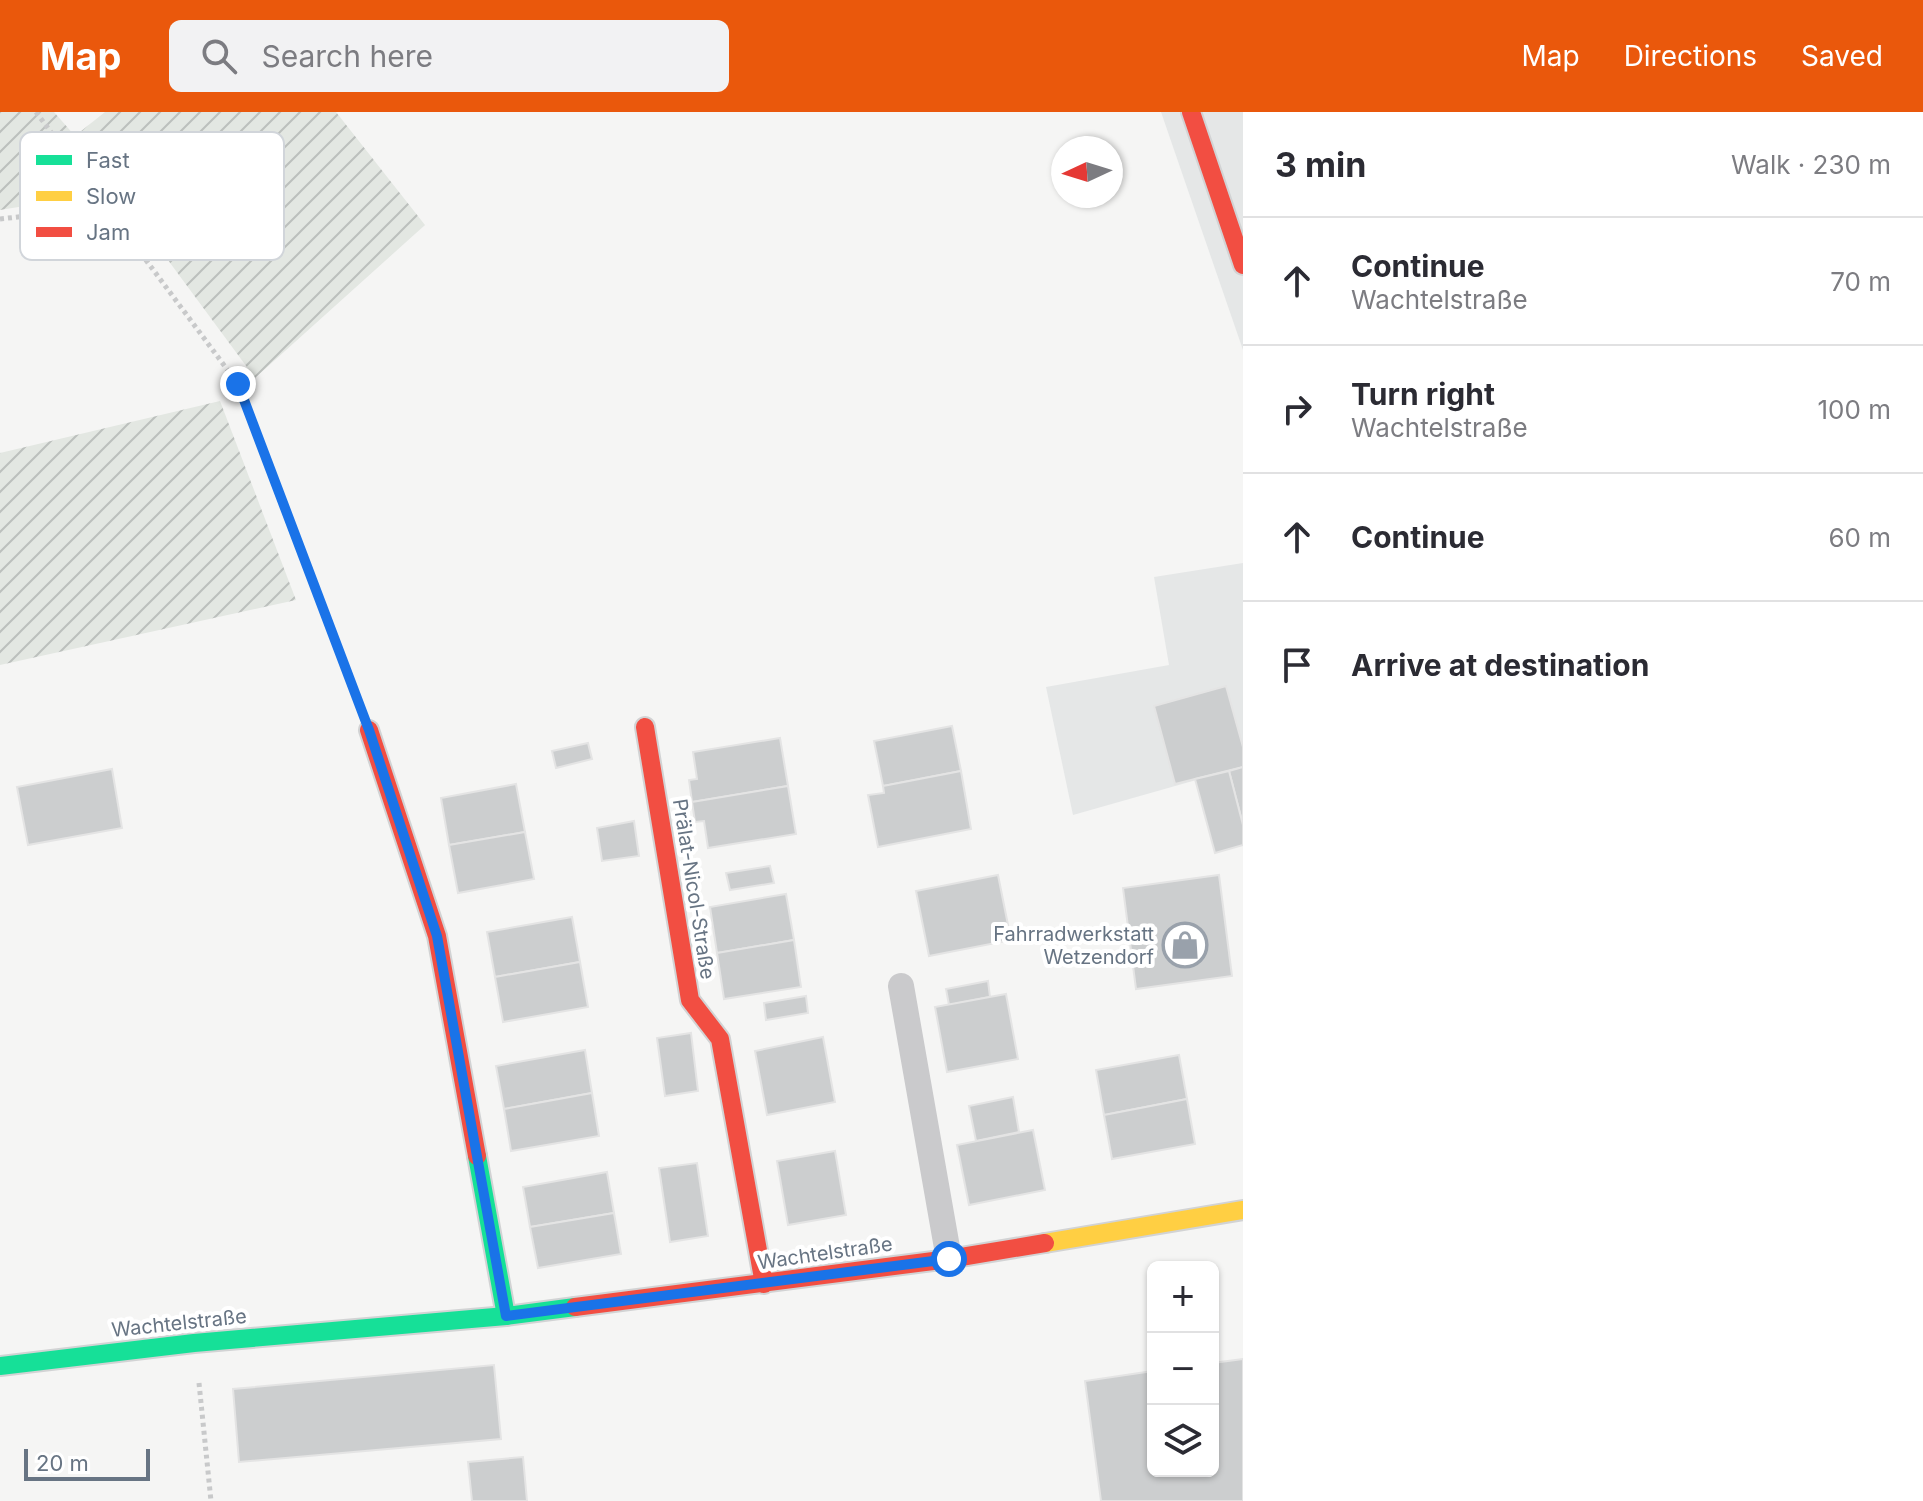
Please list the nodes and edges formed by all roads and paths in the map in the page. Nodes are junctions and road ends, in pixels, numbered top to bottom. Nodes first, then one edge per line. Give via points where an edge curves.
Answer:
1 (36, 112) edge
2 (1191, 112) edge
3 (51, 132) edge
4 (20, 217) edge
5 (0, 219) edge
6 (146, 260) edge
7 (1243, 265) edge
8 (645, 727) dead end
9 (369, 730) joint
10 (901, 986) dead end
11 (1243, 1210) edge
12 (949, 1259) junction
13 (764, 1284) junction
14 (506, 1316) junction
15 (194, 1343) junction
16 (0, 1366) edge
17 (211, 1501) edge

1 - 3 path
2 - 7 street
4 - 5 path
6 - 9 path via 238,384
8 - 13 street, Prälat-Nicol-Straße via 690,1000 720,1039
9 - 14 street via 437,936
10 - 12 lane
11 - 12 street, Wachtelstraße
12 - 13 street, Wachtelstraße
13 - 14 street, Wachtelstraße
14 - 15 street, Wachtelstraße
15 - 16 street, Wachtelstraße
15 - 17 path

